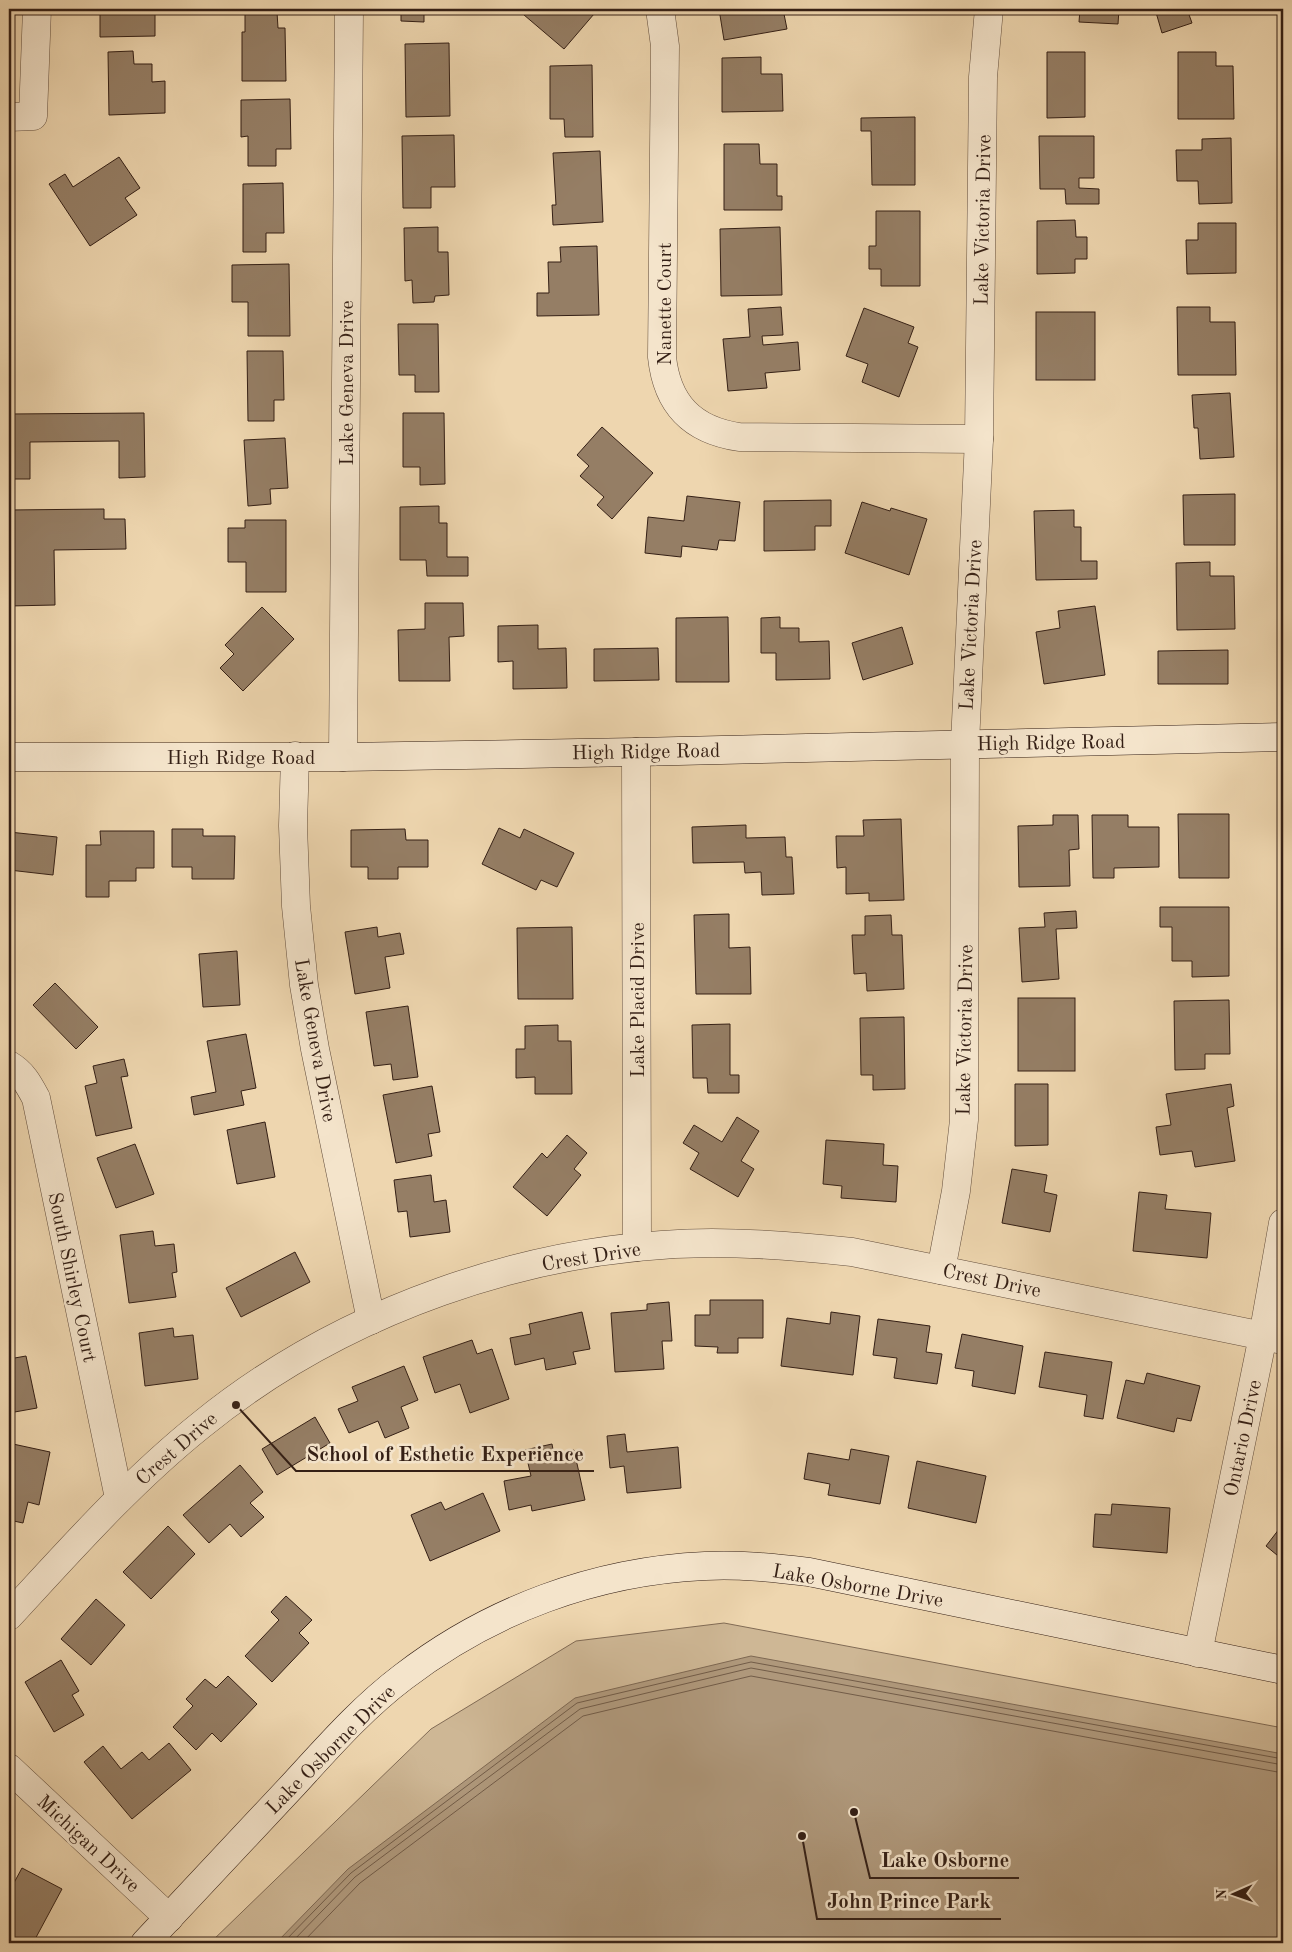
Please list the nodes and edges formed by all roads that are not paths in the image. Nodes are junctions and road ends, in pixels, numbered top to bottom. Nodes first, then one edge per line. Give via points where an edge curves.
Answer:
1 (37, 9) edge
2 (349, 9) edge
3 (660, 9) edge
4 (989, 9) edge
5 (9, 116) edge
6 (979, 439) junction
7 (1283, 737) edge
8 (965, 744) junction
9 (636, 752) junction
10 (295, 756) junction
11 (9, 757) edge
12 (344, 757) junction
13 (9, 1065) edge
14 (1283, 1223) edge
15 (637, 1247) junction
16 (941, 1270) junction
17 (371, 1320) junction
18 (1273, 1338) edge
19 (119, 1498) junction
20 (9, 1616) edge
21 (1198, 1653) junction
22 (1283, 1670) edge
23 (9, 1768) edge
24 (169, 1918) junction
25 (145, 1943) edge

1 - 5 street via 33,116
2 - 12 street, Lake Geneva Drive
3 - 6 street, Nanette Court via 665,46 662,357 670,393 680,408 703,427 739,437
4 - 6 street, Lake Victoria Drive via 983,77
6 - 8 street, Lake Victoria Drive
7 - 8 street, High Ridge Road
8 - 9 street, High Ridge Road
8 - 16 street, Lake Victoria Drive via 964,1120 956,1191
9 - 12 street, High Ridge Road
9 - 15 street, Lake Placid Drive
10 - 11 street, High Ridge Road
10 - 12 street, High Ridge Road
10 - 17 street, Lake Geneva Drive via 296,906 304,985
13 - 19 street, South Shirley Court via 28,1082 36,1098
14 - 18 street, Ontario Drive
15 - 16 street, Crest Drive via 712,1243 782,1245 852,1252
15 - 17 street, Crest Drive via 565,1258 497,1274
16 - 18 street, Crest Drive
17 - 19 street, Crest Drive via 259,1382 202,1423
18 - 21 street, Ontario Drive
19 - 20 street, Crest Drive
21 - 22 street, Lake Osborne Drive
21 - 24 street, Lake Osborne Drive via 809,1572 706,1566 604,1579 565,1590 507,1613 453,1642 402,1677 356,1718
23 - 24 street, Michigan Drive
24 - 25 street, Lake Osborne Drive

